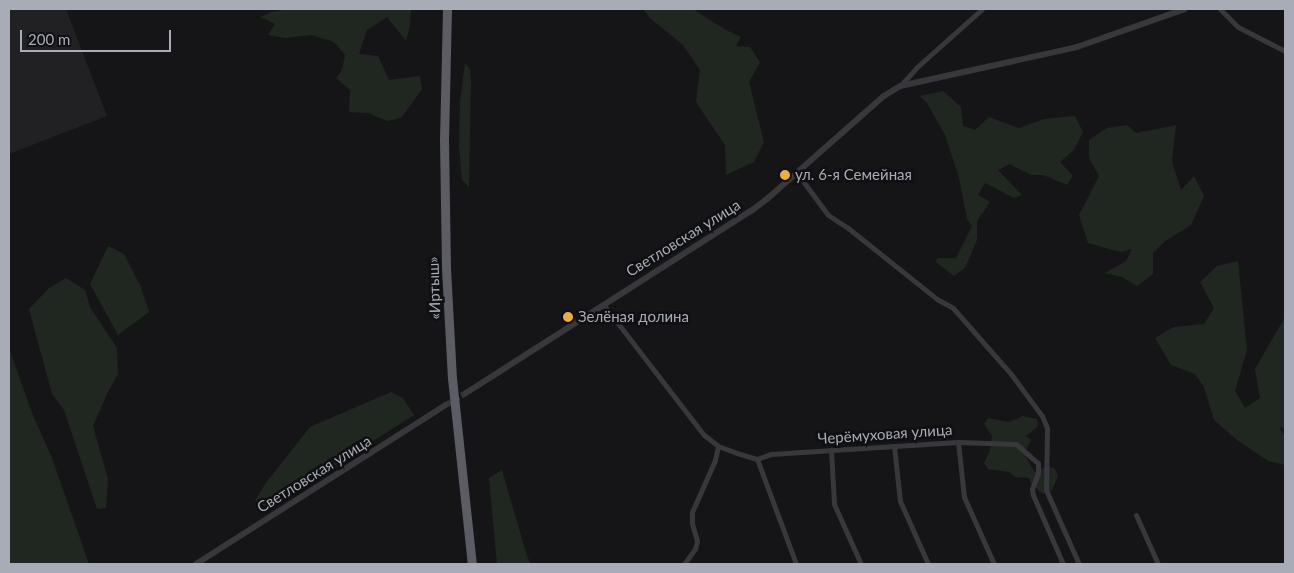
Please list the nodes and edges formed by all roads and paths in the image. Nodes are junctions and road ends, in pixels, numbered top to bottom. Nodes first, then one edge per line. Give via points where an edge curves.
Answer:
1 (447, 9) edge
2 (982, 9) edge
3 (1185, 9) edge
4 (1220, 9) edge
5 (1285, 51) edge
6 (900, 86) junction
7 (797, 173) junction
8 (604, 304) junction
9 (466, 393) tunnel mouth
10 (446, 405) tunnel mouth
11 (958, 442) junction
12 (718, 446) junction
13 (894, 446) junction
14 (831, 450) junction
15 (758, 459) junction
16 (1136, 515) dead end
17 (686, 563) edge
18 (196, 564) edge
19 (472, 564) edge
20 (796, 564) edge
21 (861, 564) edge
22 (928, 564) edge
23 (994, 564) edge
24 (1063, 564) edge
25 (1079, 564) edge
26 (1158, 564) edge

1 - 19 highway, «Иртыш» via 444,140 452,378
2 - 6 street
3 - 6 street via 1077,47
4 - 5 street via 1238,27
6 - 7 street, Светловская улица via 884,96
7 - 8 street, Светловская улица via 751,211
7 - 25 street via 828,215 953,308 1011,374 1046,423 1047,495
8 - 9 street, Светловская улица
8 - 12 street via 704,435
10 - 18 street, Светловская улица
11 - 13 street, Черёмуховая улица
11 - 23 street via 964,497
11 - 24 street, Черёмуховая улица via 1016,444 1038,463 1033,495
12 - 15 street
12 - 17 street via 692,512 697,541
13 - 14 street, Черёмуховая улица
13 - 22 street via 900,501
14 - 15 street, Черёмуховая улица via 771,454
14 - 21 street via 834,504
15 - 20 street
16 - 26 street

